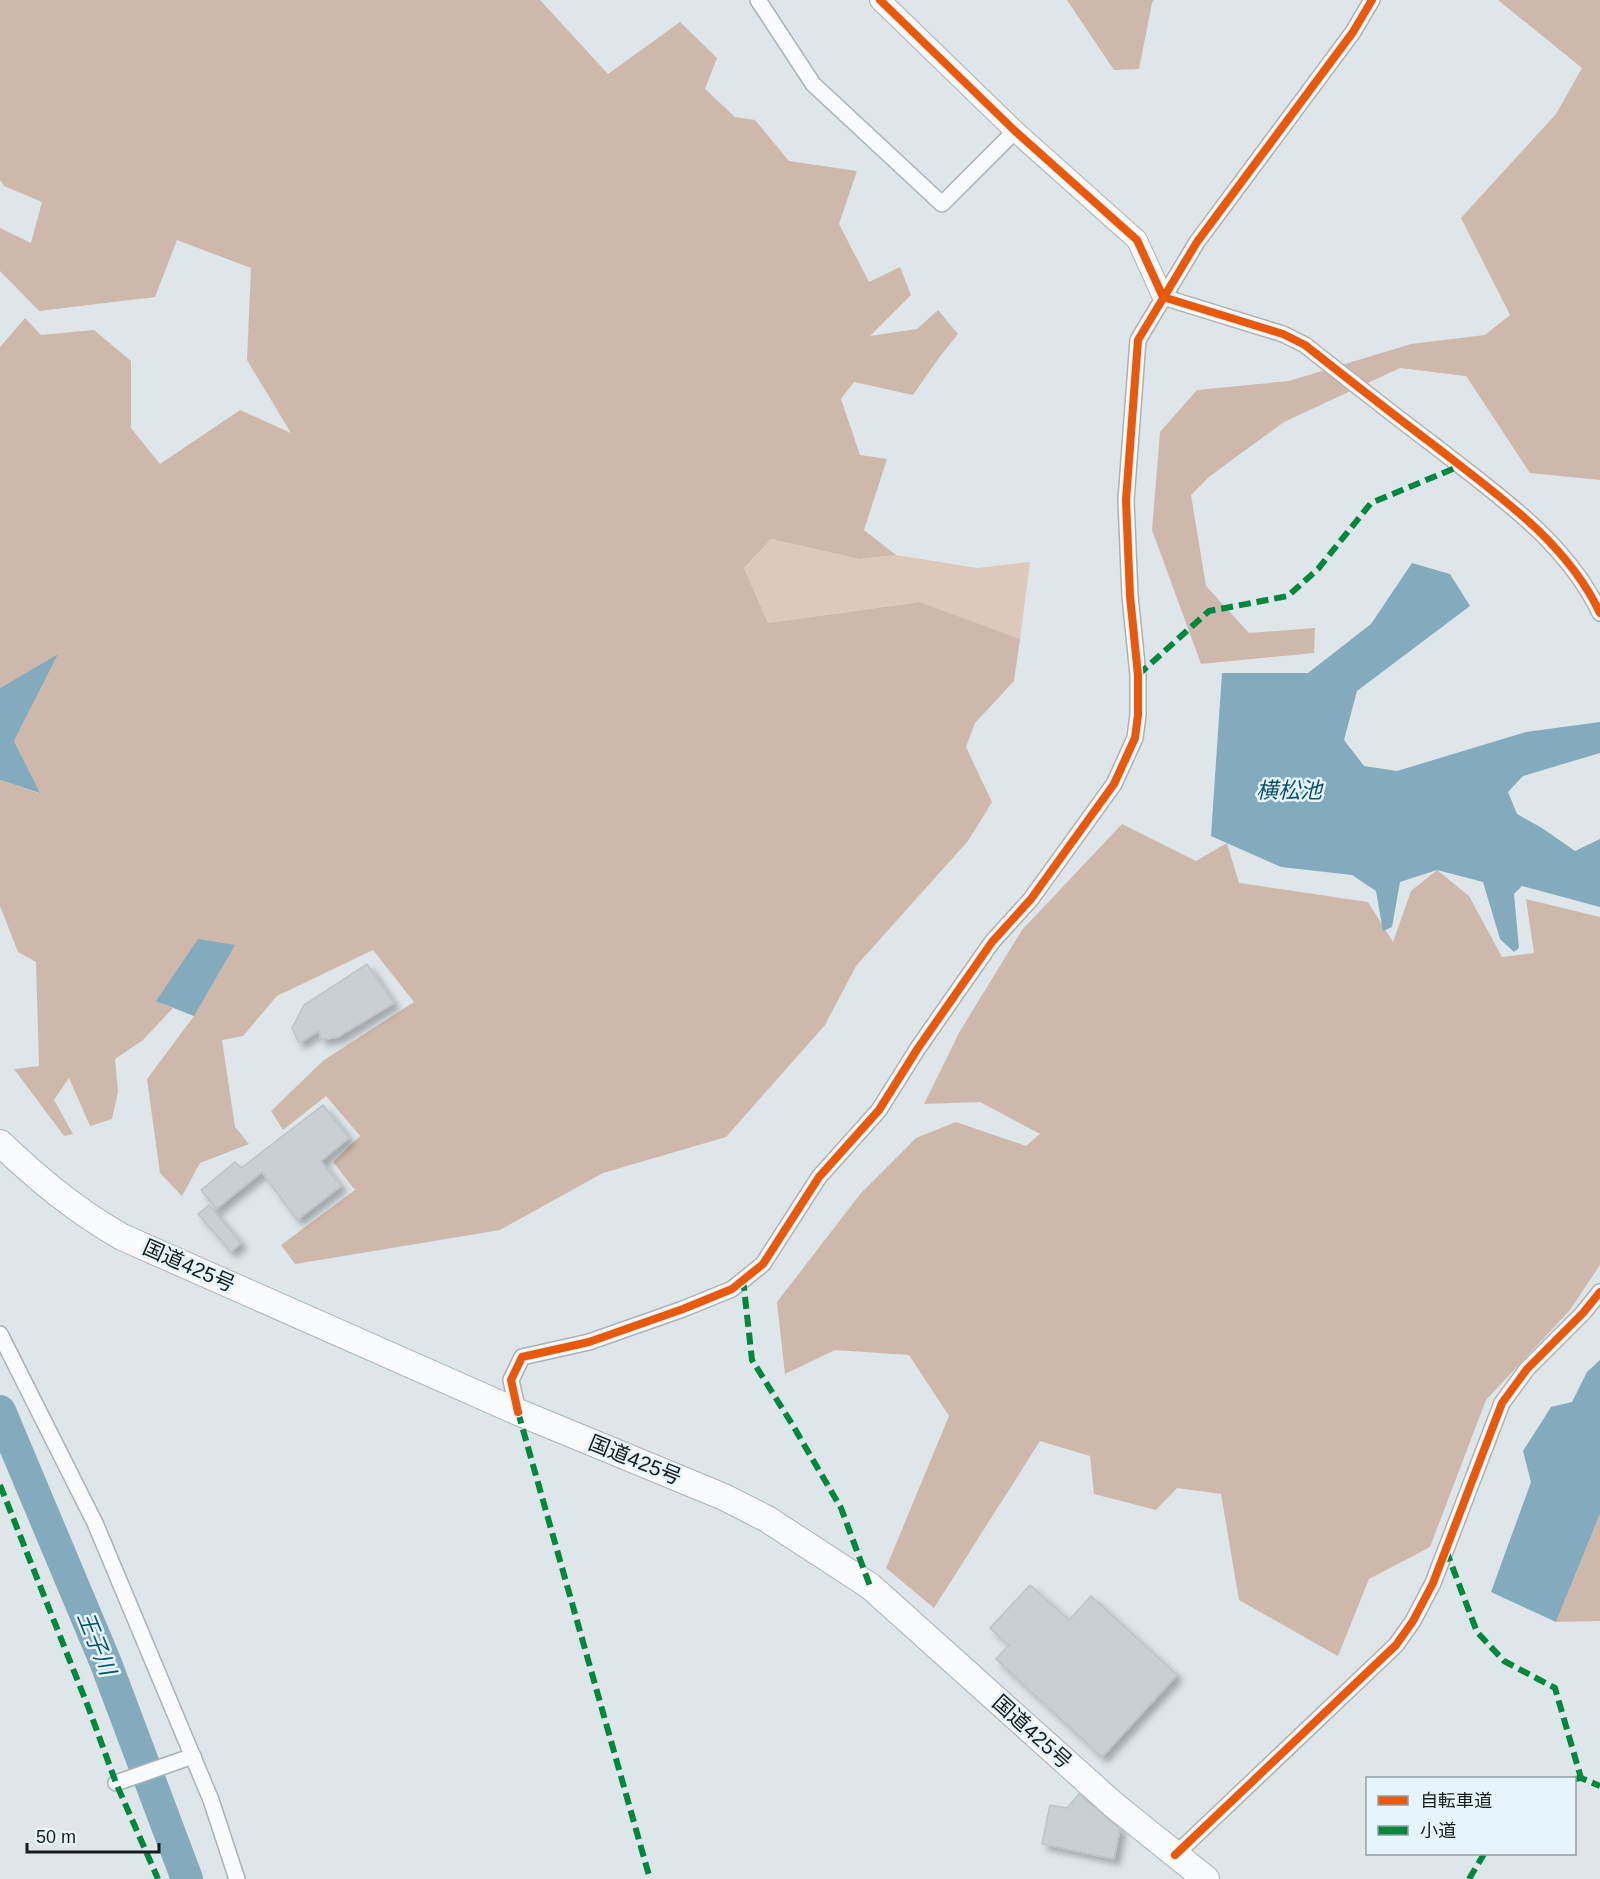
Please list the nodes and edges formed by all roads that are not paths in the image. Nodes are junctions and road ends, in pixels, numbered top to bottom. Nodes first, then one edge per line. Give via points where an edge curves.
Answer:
1 (758, 0) edge
2 (880, 0) edge
3 (1372, 0) edge
4 (1015, 131) junction
5 (1163, 297) junction
6 (1600, 614) edge
7 (0, 1143) edge
8 (1600, 1292) edge
9 (0, 1334) edge
10 (518, 1412) junction
11 (186, 1758) junction
12 (116, 1783) dead end
13 (1175, 1855) junction
14 (237, 1879) edge
15 (1206, 1879) edge

1 - 4 street via 813,84 942,204
2 - 4 street
3 - 5 street via 1353,32 1197,242
4 - 5 street via 1137,240
5 - 6 street via 1283,334 1305,345 1538,530 1578,574
5 - 10 street via 1138,340 1126,500 1138,715 1135,738 1114,784 1031,898 992,942 879,1110 819,1177 763,1264 732,1289 683,1309 589,1342 522,1357 511,1380
7 - 10 highway, 国道425号 via 64,1200 122,1237
8 - 13 street via 1527,1369 1502,1403 1433,1583 1396,1645
9 - 11 street via 94,1523
10 - 13 highway, 国道425号 via 724,1497 767,1519 870,1586
11 - 12 street
11 - 14 street via 211,1800
13 - 15 highway, 国道425号

